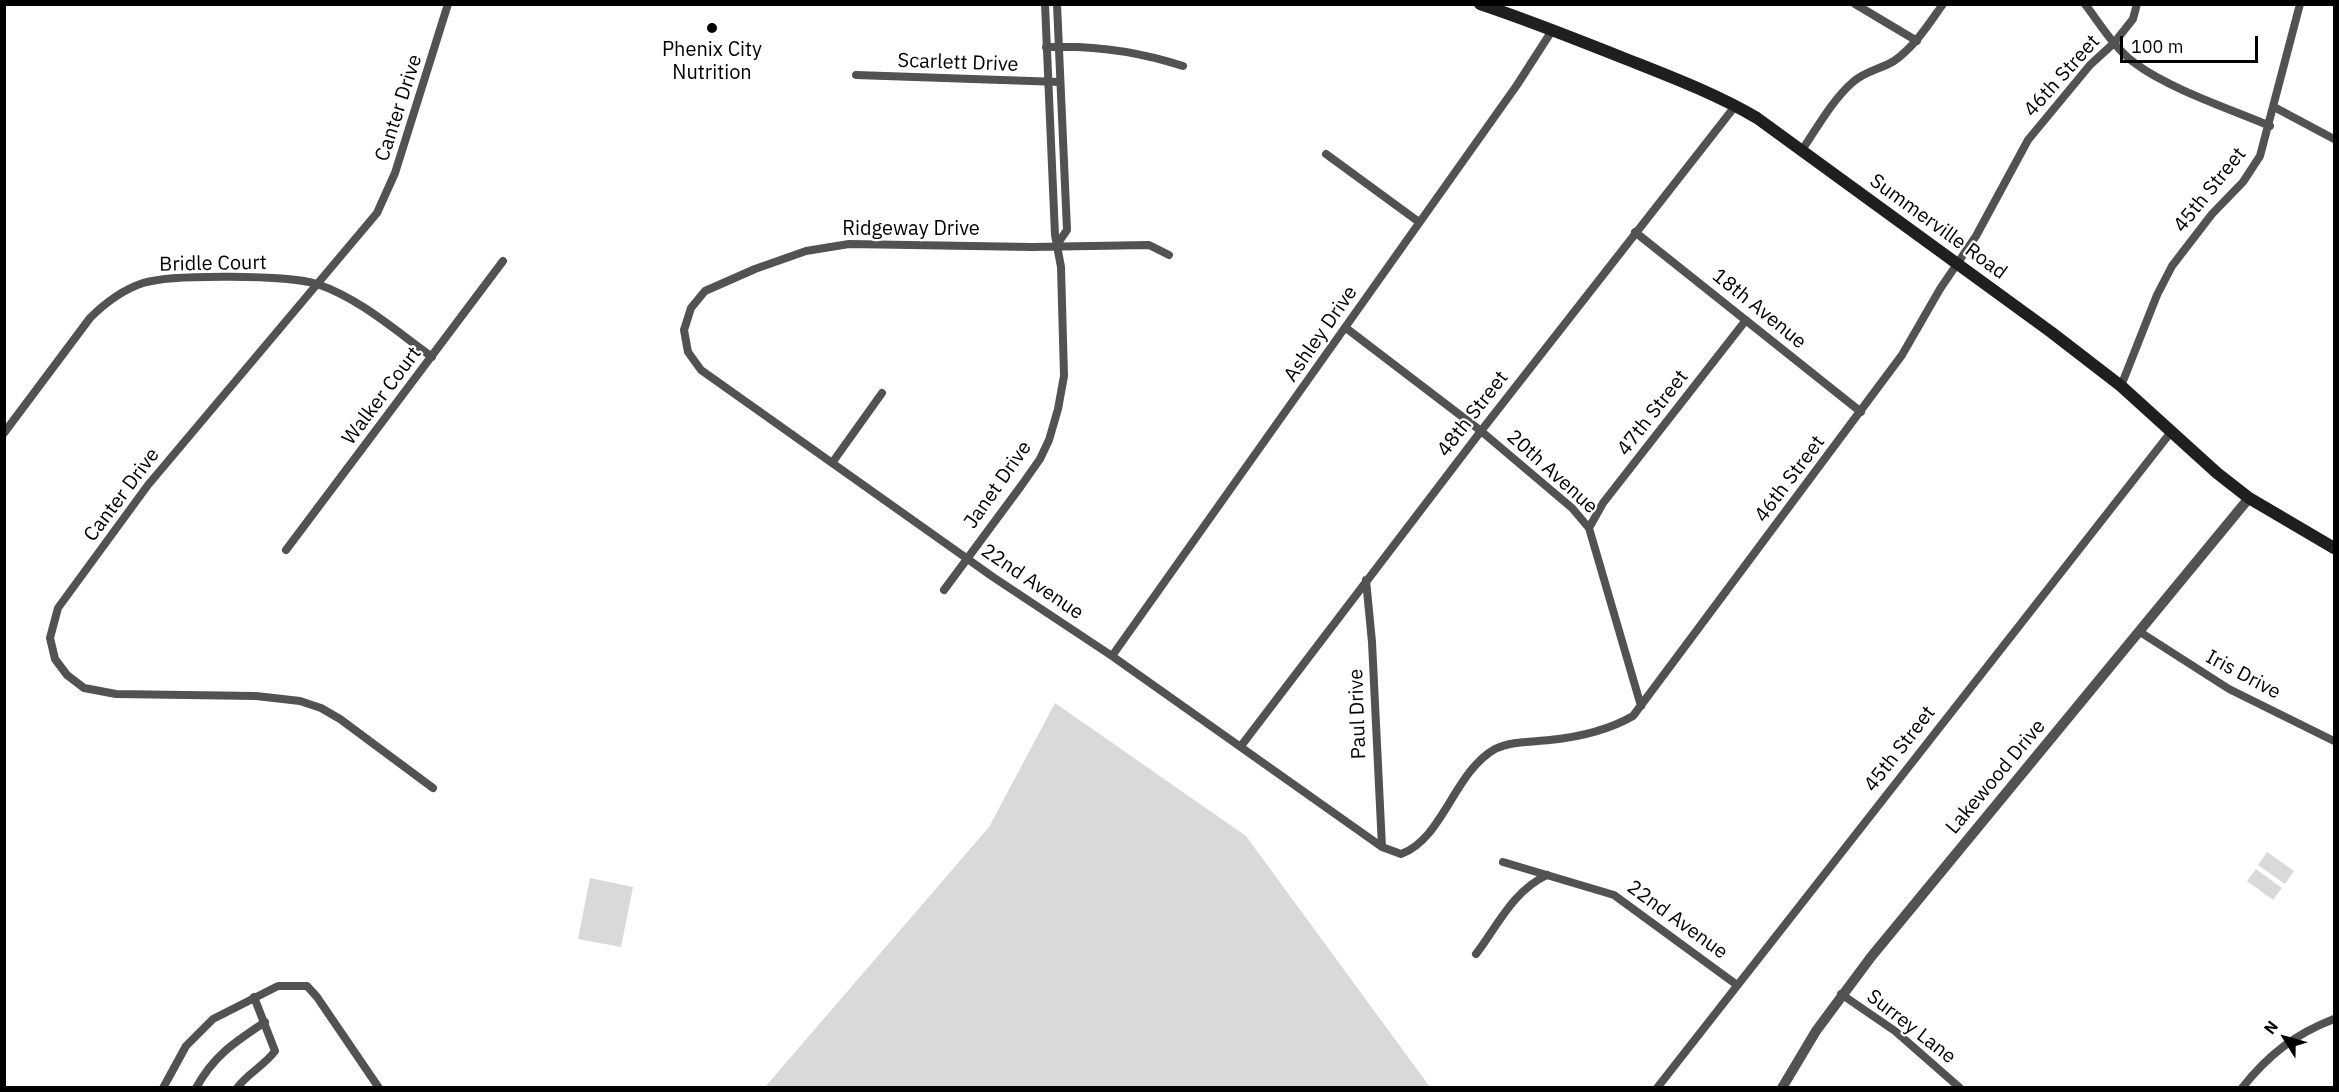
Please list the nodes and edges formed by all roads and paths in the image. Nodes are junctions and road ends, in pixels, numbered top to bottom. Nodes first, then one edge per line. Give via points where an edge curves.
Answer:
1 (448, 4) edge
2 (1045, 4) edge
3 (1057, 4) edge
4 (1855, 4) edge
5 (1943, 4) edge
6 (2085, 4) edge
7 (2137, 4) edge
8 (2300, 4) edge
9 (1486, 5) edge
10 (1553, 29) junction
11 (1917, 41) junction
12 (2114, 43) junction
13 (1059, 46) junction
14 (1046, 47) junction
15 (1183, 66) dead end
16 (856, 75) dead end
17 (1048, 82) junction
18 (1060, 82) junction
19 (1736, 105) junction
20 (2274, 107) junction
21 (2270, 126) junction
22 (2334, 139) edge
23 (1802, 150) junction
24 (1326, 154) dead end
25 (1419, 222) junction
26 (1635, 232) junction
27 (1056, 246) junction
28 (1169, 255) dead end
29 (503, 261) dead end
30 (1956, 263) junction
31 (315, 284) junction
32 (1746, 320) junction
33 (1346, 327) junction
34 (684, 330) joint
35 (432, 357) junction
36 (2121, 386) junction
37 (882, 393) dead end
38 (1861, 412) junction
39 (1481, 431) junction
40 (2171, 432) junction
41 (4, 433) edge
42 (832, 463) junction
43 (2249, 498) junction
44 (1589, 528) junction
45 (2334, 548) edge
46 (286, 550) dead end
47 (967, 559) junction
48 (1366, 580) junction
49 (944, 590) dead end
50 (2140, 632) junction
51 (1112, 656) junction
52 (1641, 706) junction
53 (2334, 741) edge
54 (1241, 746) junction
55 (433, 788) dead end
56 (1382, 847) junction
57 (1503, 862) dead end
58 (1547, 875) junction
59 (1476, 954) dead end
60 (1737, 985) junction
61 (1841, 994) junction
62 (254, 997) junction
63 (2334, 1019) edge
64 (265, 1022) junction
65 (163, 1088) edge
66 (196, 1088) edge
67 (237, 1088) edge
68 (379, 1088) edge
69 (1657, 1088) edge
70 (1782, 1088) edge
71 (1960, 1088) edge
72 (2241, 1088) edge

1 - 31 street, Canter Drive via 387,194 376,213
2 - 14 street, Janet Drive
3 - 13 street
4 - 11 street
5 - 11 street
6 - 12 street
7 - 12 street, 46th Street via 2133,19
8 - 20 street, 45th Street
9 - 10 main road, Summerville Road
10 - 19 main road, Summerville Road
10 - 25 street, Ashley Drive
11 - 23 street via 1891,62 1851,83
12 - 21 street via 2135,64 2154,75
12 - 30 street, 46th Street via 2090,65 2028,140 1976,236
13 - 14 street
13 - 15 street via 1076,44 1132,51
13 - 18 street
14 - 17 street, Janet Drive
16 - 17 street, Scarlett Drive
17 - 18 street, Scarlett Drive
17 - 27 street, Janet Drive
18 - 27 street via 1067,230
19 - 23 main road, Summerville Road
19 - 26 street, 48th Street
20 - 21 street, 45th Street
20 - 22 street
21 - 36 street, 45th Street via 2256,165 2172,266
23 - 30 main road, Summerville Road
24 - 25 street
25 - 33 street, Ashley Drive
26 - 32 street, 18th Avenue
26 - 39 street, 48th Street
27 - 28 street, Ridgeway Drive via 1149,245
27 - 34 street, Ridgeway Drive via 827,246 755,269 705,291 691,308
27 - 47 street, Janet Drive via 1061,267 1064,343 1064,376 1058,408 1040,459
29 - 35 street, Walker Court
30 - 36 main road, Summerville Road
30 - 38 street, 46th Street via 1902,355
31 - 35 street, Bridle Court via 363,308
31 - 41 street, Bridle Court via 207,277 153,281 123,291 90,318
31 - 55 street, Canter Drive via 148,486 58,608 51,628 55,659 67,675 94,691 279,698 321,708
32 - 38 street, 18th Avenue
32 - 44 street, 47th Street via 1603,503
33 - 39 street, 20th Avenue
33 - 51 street, Ashley Drive
34 - 42 street, 22nd Avenue via 688,352 701,370
35 - 46 street, Walker Court
36 - 40 main road, Summerville Road
37 - 42 street
38 - 52 street, 46th Street
39 - 44 street, 20th Avenue via 1564,500
39 - 48 street, 48th Street
40 - 43 main road, Summerville Road
40 - 60 street, 45th Street
42 - 47 street, 22nd Avenue
43 - 45 main road, Summerville Road
43 - 50 street, Lakewood Drive
44 - 52 street, 20th Avenue
47 - 49 street, Janet Drive
47 - 51 street, 22nd Avenue
48 - 54 street, 48th Street
48 - 56 street, Paul Drive
50 - 53 street, Iris Drive via 2229,689
50 - 61 street, Lakewood Drive
51 - 54 street, 22nd Avenue
52 - 56 street, 46th Street via 1614,728 1496,749 1479,761 1458,786 1413,850 1401,854
54 - 56 street, 22nd Avenue
57 - 58 street, 22nd Avenue
58 - 59 street via 1529,884
58 - 60 street, 22nd Avenue via 1614,895
60 - 69 street, 45th Street
61 - 70 street, Lakewood Drive
61 - 71 street, Surrey Lane via 1895,1031
62 - 64 street
62 - 65 street via 213,1019 186,1046
62 - 68 street via 278,986 307,986
63 - 72 street via 2284,1043
64 - 66 street via 208,1065
64 - 67 street via 275,1051

